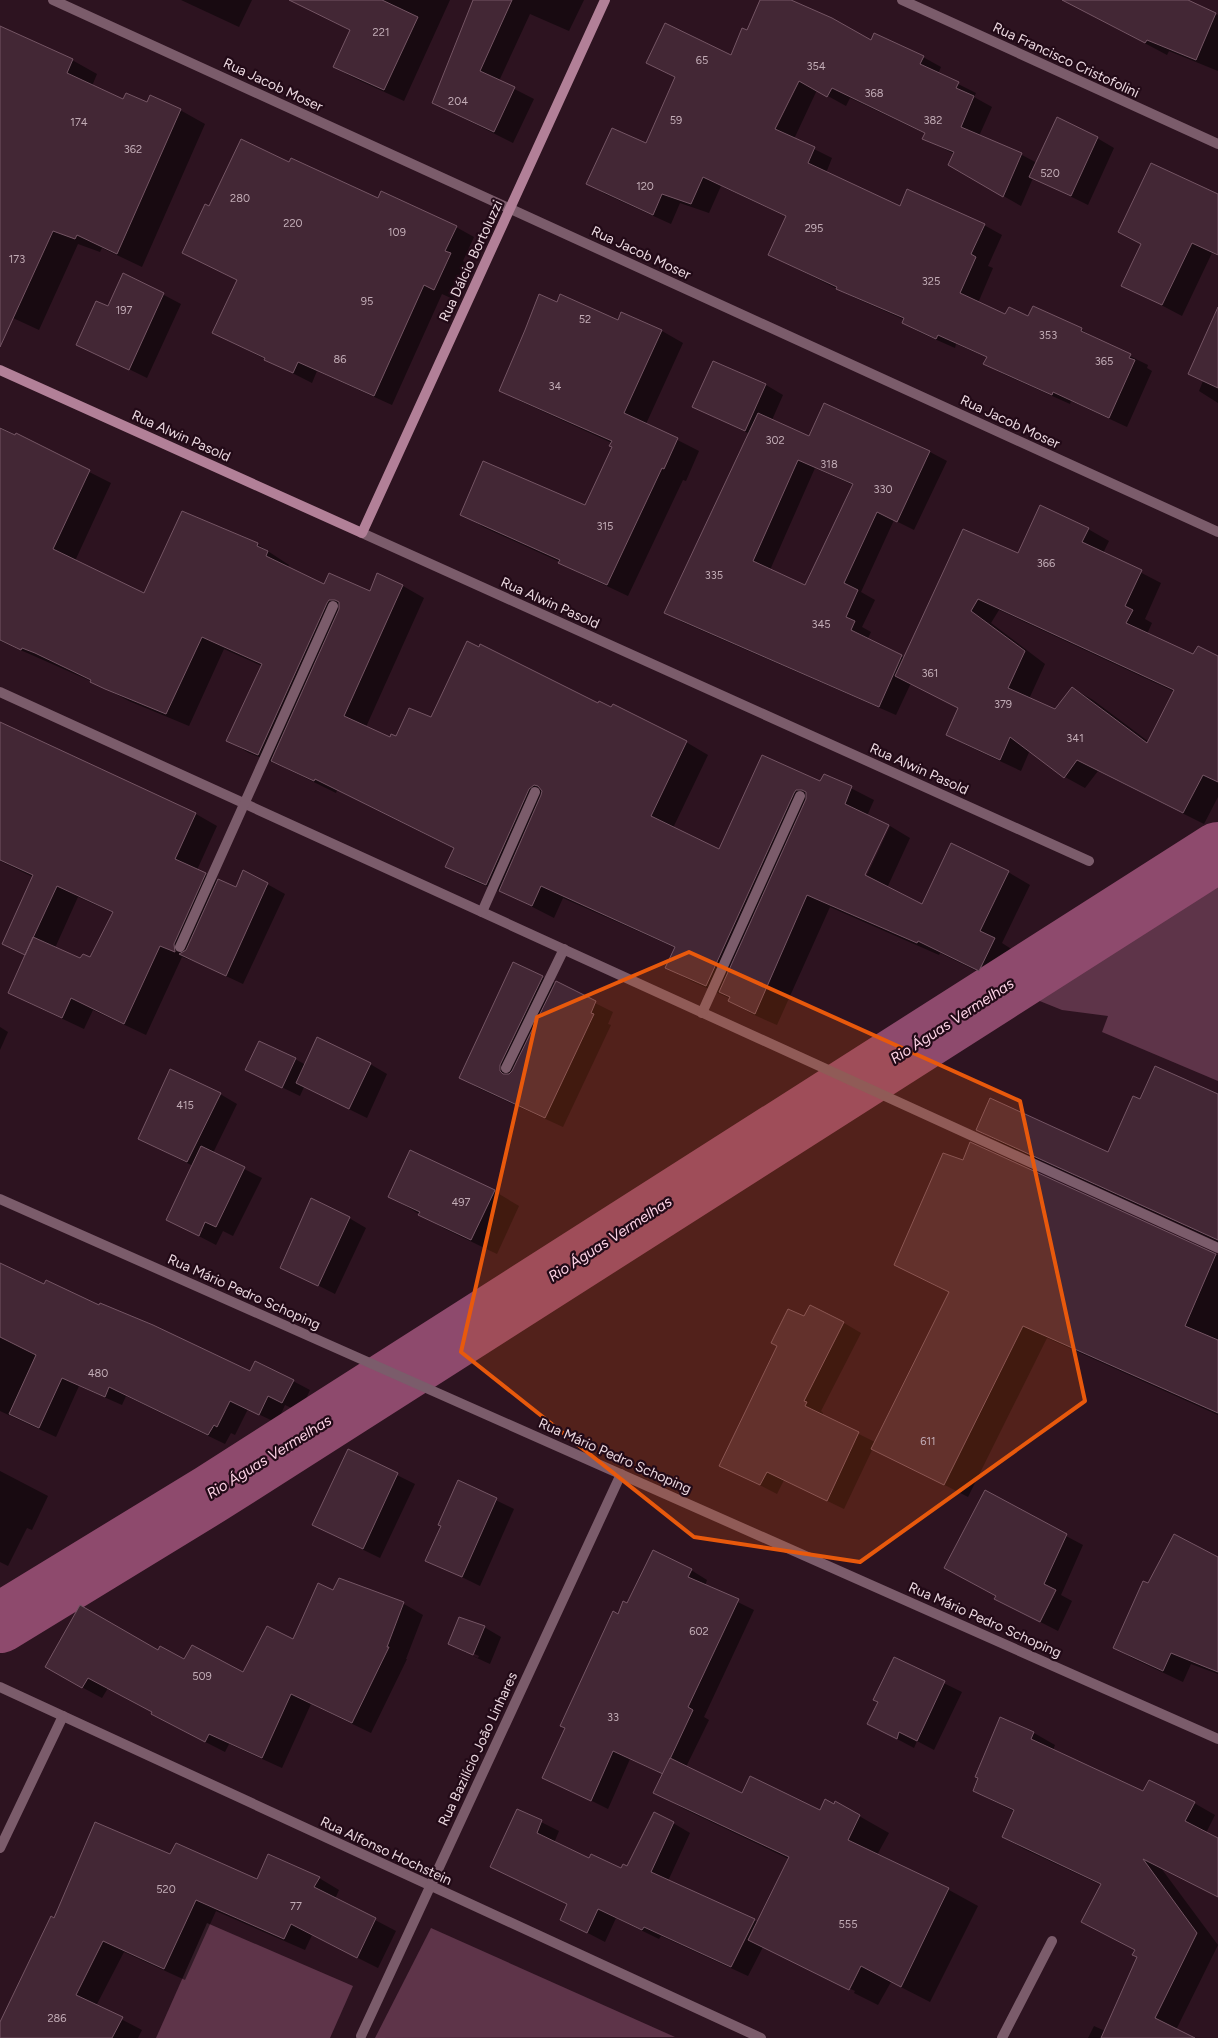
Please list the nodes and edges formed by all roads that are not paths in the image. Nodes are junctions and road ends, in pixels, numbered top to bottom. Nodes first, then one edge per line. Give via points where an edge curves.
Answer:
1 (53, 0) edge
2 (605, 0) edge
3 (902, 0) edge
4 (1218, 144) edge
5 (510, 208) junction
6 (0, 370) edge
7 (1218, 532) edge
8 (362, 533) junction
9 (334, 606) dead end
10 (0, 692) edge
11 (535, 792) dead end
12 (800, 796) dead end
13 (244, 804) junction
14 (1089, 861) dead end
15 (482, 912) junction
16 (180, 947) dead end
17 (564, 949) junction
18 (702, 1013) junction
19 (506, 1068) dead end
20 (0, 1199) edge
21 (1218, 1248) edge
22 (621, 1474) junction
23 (0, 1687) edge
24 (63, 1716) junction
25 (1218, 1739) edge
26 (0, 1848) edge
27 (430, 1886) junction
28 (1052, 1941) dead end
29 (361, 2036) dead end
30 (761, 2038) edge
31 (1002, 2038) edge

1 - 5 street, Rua Jacob Moser
2 - 5 street, Rua Dálcio Bortoluzzi
3 - 4 street, Rua Francisco Cristofolini
5 - 7 street, Rua Jacob Moser
5 - 8 street, Rua Dálcio Bortoluzzi
6 - 8 street, Rua Alwin Pasold
8 - 14 street, Rua Alwin Pasold
9 - 13 street
10 - 13 street
11 - 15 street
12 - 18 street
13 - 15 street
13 - 16 street
15 - 17 street
17 - 18 street
17 - 19 street
18 - 21 street
20 - 22 street, Rua Mário Pedro Schoping
22 - 25 street, Rua Mário Pedro Schoping
22 - 27 street, Rua Bazilício João Linhares
23 - 24 street, Rua Alfonso Hochstein
24 - 26 street
24 - 27 street, Rua Alfonso Hochstein
27 - 29 street, Rua Bazilício João Linhares
27 - 30 street, Rua Alfonso Hochstein
28 - 31 street

